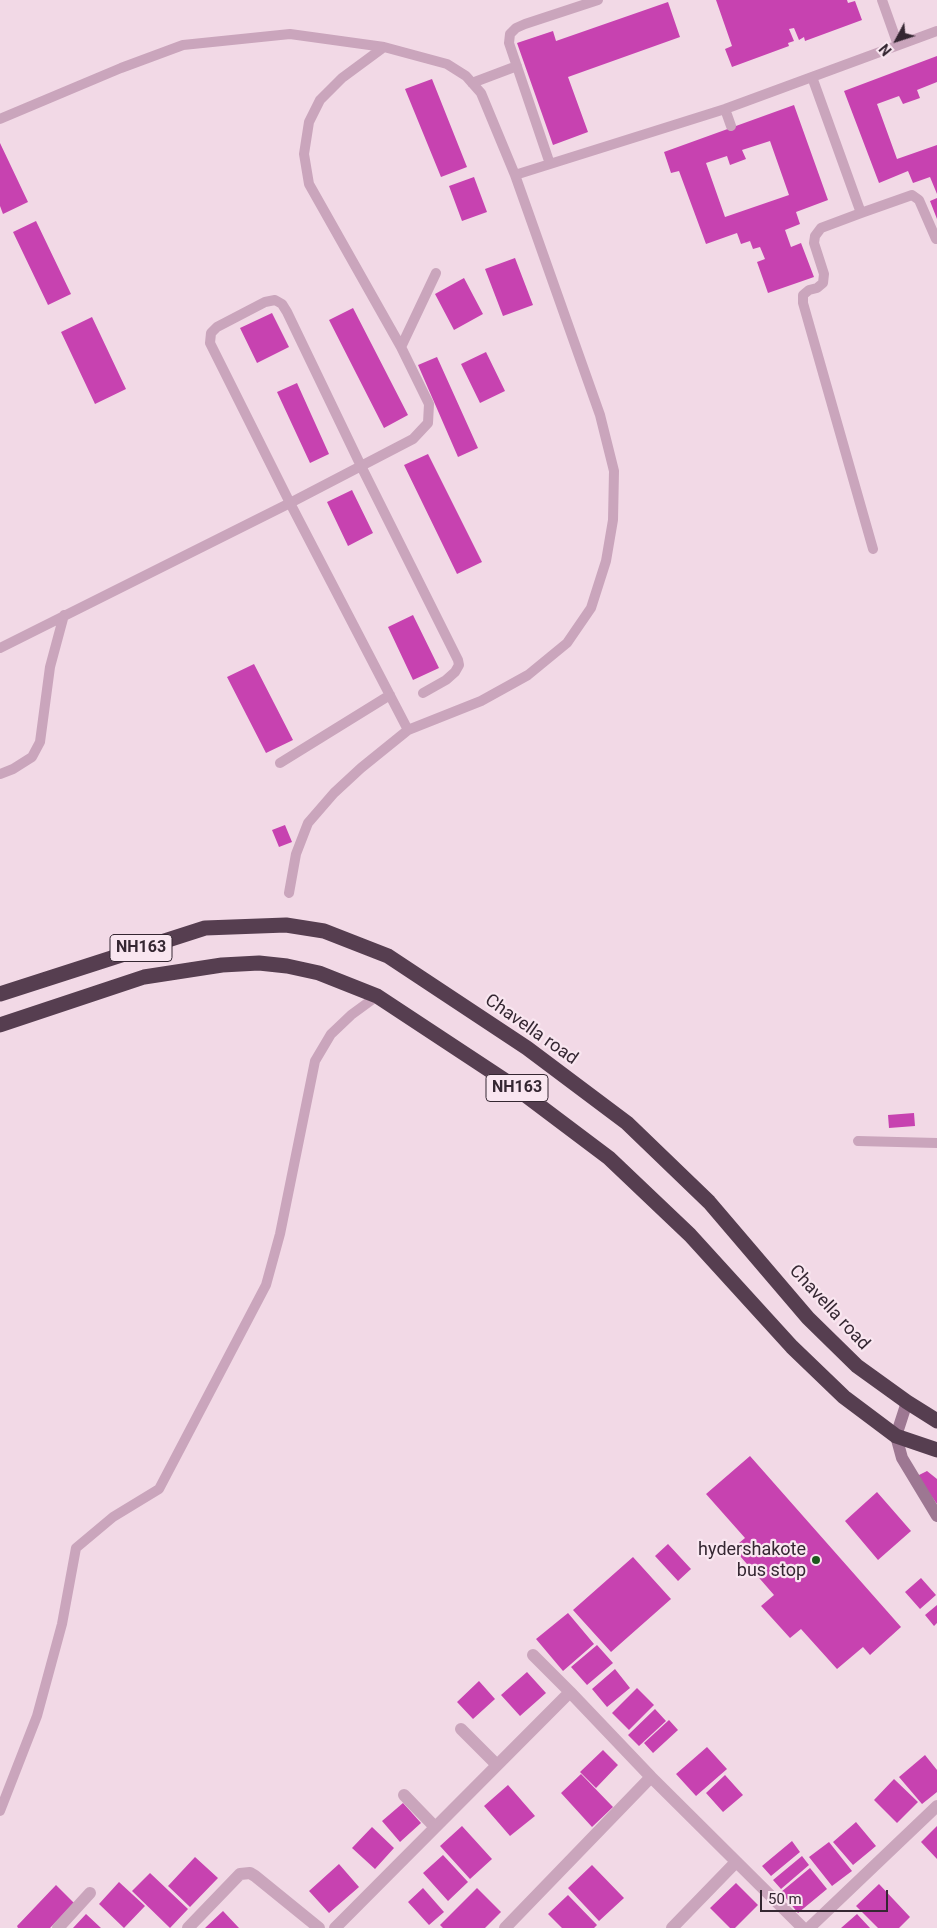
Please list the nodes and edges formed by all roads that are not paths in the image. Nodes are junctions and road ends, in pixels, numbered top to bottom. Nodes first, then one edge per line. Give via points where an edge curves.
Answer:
1 (598, 0) edge
2 (882, 0) edge
3 (937, 31) edge
4 (898, 45) junction
5 (384, 47) junction
6 (517, 66) junction
7 (812, 77) junction
8 (472, 83) junction
9 (725, 109) junction
10 (0, 119) edge
11 (732, 126) dead end
12 (550, 164) junction
13 (515, 175) junction
14 (861, 212) junction
15 (936, 239) edge
16 (436, 273) dead end
17 (401, 347) junction
18 (361, 466) junction
19 (290, 503) junction
20 (873, 549) dead end
21 (64, 615) junction
22 (0, 648) edge
23 (424, 693) dead end
24 (390, 695) junction
25 (408, 730) junction
26 (280, 763) dead end
27 (0, 774) edge
28 (289, 893) dead end
29 (0, 994) edge
30 (377, 996) junction
31 (0, 1025) edge
32 (858, 1141) dead end
33 (937, 1143) edge
34 (907, 1402) junction
35 (937, 1421) edge
36 (896, 1436) junction
37 (937, 1450) edge
38 (937, 1516) edge
39 (533, 1655) dead end
40 (570, 1692) junction
41 (461, 1729) dead end
42 (497, 1765) junction
43 (651, 1777) junction
44 (404, 1795) dead end
45 (937, 1806) edge
46 (0, 1811) edge
47 (435, 1827) junction
48 (736, 1862) junction
49 (90, 1893) dead end
50 (58, 1928) edge
51 (188, 1928) edge
52 (319, 1928) edge
53 (335, 1928) edge
54 (505, 1928) edge
55 (672, 1928) edge
56 (803, 1928) edge
57 (809, 1928) edge

1 - 6 lane via 516,28 510,34 509,43
2 - 4 lane
3 - 4 lane
4 - 7 lane
5 - 8 lane via 447,64
5 - 10 lane via 290,34 183,45
5 - 17 lane via 342,78 320,100 309,122 304,154 309,184
6 - 8 lane
6 - 12 lane
7 - 9 lane
7 - 14 lane
8 - 13 lane via 481,93
9 - 11 lane
9 - 12 lane
12 - 13 lane
13 - 25 lane via 600,416 614,471 613,520 606,561 591,608 567,644 528,675 481,701
14 - 15 lane via 912,195 919,200
14 - 20 lane via 822,228 815,236 823,283 808,290 803,295 803,303
16 - 17 lane
17 - 18 lane via 429,404 428,423 414,439
18 - 19 lane
18 - 19 lane via 282,304 275,300 265,302 217,327 211,333 210,343
18 - 23 lane via 458,660 455,672
19 - 21 lane
19 - 24 lane
21 - 22 lane
21 - 27 lane via 50,667 40,742 32,757
24 - 25 lane
24 - 26 lane
25 - 28 lane via 334,793 308,823 296,854
29 - 34 highway, Chavella road / NH163 via 205,928 286,925 324,931 388,956 527,1048 627,1123 709,1202 808,1318 857,1366
30 - 31 highway, NH163 via 319,973 287,966 260,963 222,965 144,977
30 - 36 highway, NH163 via 512,1085 610,1158 690,1235 792,1347 844,1398
30 - 46 lane via 331,1034 316,1061 280,1234 266,1284 159,1489 113,1517 76,1548 62,1624 37,1716
32 - 33 lane
34 - 35 highway, Chavella road / NH163
34 - 36 street
36 - 37 highway, NH163
36 - 38 street via 902,1458
39 - 40 street
40 - 42 street
40 - 43 street
41 - 42 street
42 - 47 street
43 - 48 street
43 - 54 street
44 - 47 street
45 - 57 street
47 - 53 street
48 - 55 street
48 - 56 street
49 - 50 street
51 - 52 street via 240,1874 250,1873

